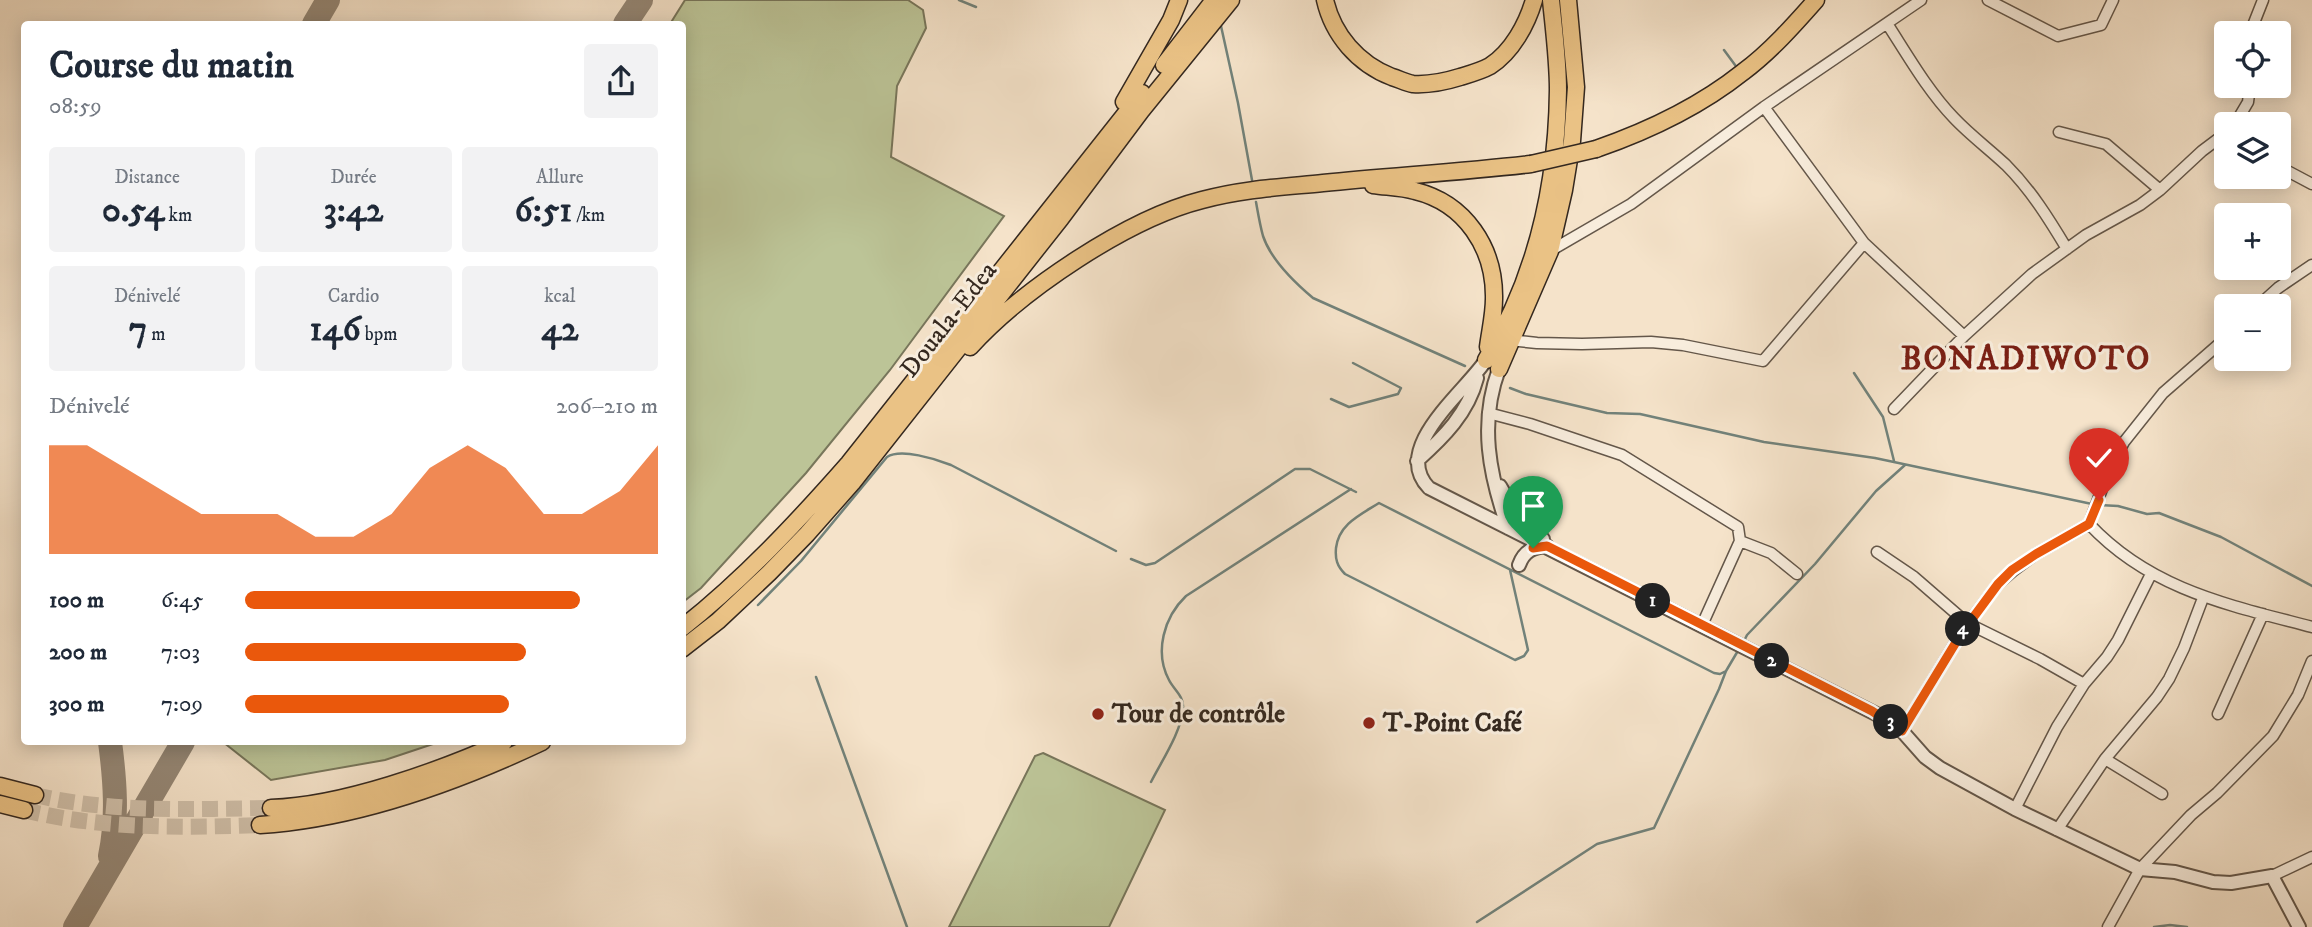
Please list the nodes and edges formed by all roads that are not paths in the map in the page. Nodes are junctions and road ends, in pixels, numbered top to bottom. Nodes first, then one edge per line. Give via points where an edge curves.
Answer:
1 (1179, 0) edge
2 (1214, 0) edge
3 (1231, 0) edge
4 (1325, 0) edge
5 (1534, 0) edge
6 (1551, 0) edge
7 (1568, 0) edge
8 (1816, 0) edge
9 (1922, 0) edge
10 (1988, 0) edge
11 (2113, 0) edge
12 (2263, 0) edge
13 (2255, 21) edge
14 (1888, 24) junction
15 (1764, 107) junction
16 (2059, 132) dead end
17 (2214, 143) edge
18 (1099, 144) junction
19 (2291, 173) edge
20 (1338, 181) junction
21 (2312, 184) edge
22 (2161, 190) junction
23 (1864, 243) junction
24 (2067, 249) junction
25 (1550, 251) junction
26 (2312, 265) edge
27 (2271, 294) edge
28 (1964, 336) junction
29 (1505, 339) junction
30 (2214, 348) edge
31 (1488, 366) junction
32 (1894, 410) dead end
33 (1488, 413) junction
34 (893, 432) junction
35 (1491, 469) junction
36 (2089, 524) junction
37 (1508, 528) junction
38 (1740, 541) junction
39 (1552, 548) junction
40 (1877, 552) dead end
41 (1519, 565) dead end
42 (1797, 574) dead end
43 (2151, 574) junction
44 (2203, 598) junction
45 (2263, 614) junction
46 (1967, 623) junction
47 (686, 625) edge
48 (1702, 625) junction
49 (2312, 627) edge
50 (686, 646) edge
51 (2312, 661) edge
52 (2084, 684) junction
53 (2218, 713) dead end
54 (1902, 731) junction
55 (496, 745) edge
56 (536, 745) edge
57 (2105, 759) junction
58 (0, 786) edge
59 (2162, 794) dead end
60 (35, 795) tunnel mouth
61 (0, 804) edge
62 (271, 808) tunnel mouth
63 (2015, 809) junction
64 (24, 810) tunnel mouth
65 (260, 825) tunnel mouth
66 (2057, 830) junction
67 (2312, 857) edge
68 (2140, 869) junction
69 (2272, 876) junction
70 (2108, 927) edge
71 (2299, 927) edge

1 - 18 highway
2 - 18 highway, Douala-Edea
3 - 34 highway, Douala-Edea
4 - 5 highway via 1339,36 1359,57 1380,72 1410,83 1440,83 1491,65 1510,48
6 - 29 highway via 1558,89 1552,180 1536,248
7 - 25 highway via 1576,87 1572,141
8 - 20 highway, bridge via 1744,72 1671,118 1596,149 1531,164
9 - 14 street
10 - 11 street via 2058,36 2101,26
12 - 13 street
14 - 15 street
14 - 24 street via 1953,117 2027,189
15 - 23 street
15 - 25 street via 1631,204
16 - 22 street via 2106,144
17 - 22 street
18 - 47 highway, Douala-Edea via 849,463 798,521
19 - 21 street
20 - 31 highway via 1415,191 1442,200 1462,215 1478,235 1493,277
20 - 34 highway via 1202,200 1092,250 982,333
22 - 24 street
23 - 28 street
23 - 29 street via 1763,361 1651,342
24 - 28 street
25 - 29 highway
26 - 27 street
28 - 32 street
29 - 31 highway
30 - 36 street via 2162,393 2124,442
31 - 33 street via 1493,386
31 - 37 street via 1458,420 1417,461 1429,488
33 - 35 street
33 - 38 street via 1622,455 1738,527
34 - 50 highway, Douala-Edea via 807,534
35 - 37 street
35 - 39 street via 1512,507
36 - 43 street
36 - 46 street via 2012,570
37 - 39 street
38 - 42 street via 1771,553
38 - 48 street
39 - 41 street via 1539,546 1527,552
39 - 48 street
40 - 46 street
43 - 44 street
43 - 52 street via 2108,657
44 - 45 street
44 - 57 street via 2169,678
45 - 49 street
45 - 53 street
46 - 52 street
46 - 54 street
48 - 54 street via 1872,711
51 - 68 street via 2273,736
52 - 63 street
54 - 63 street via 1940,768
55 - 62 highway via 360,793
56 - 65 highway via 391,800
57 - 59 street
57 - 66 street
58 - 60 highway
61 - 64 highway
63 - 66 street
66 - 68 street
67 - 69 street
68 - 69 street via 2231,883
68 - 70 street
69 - 71 street

